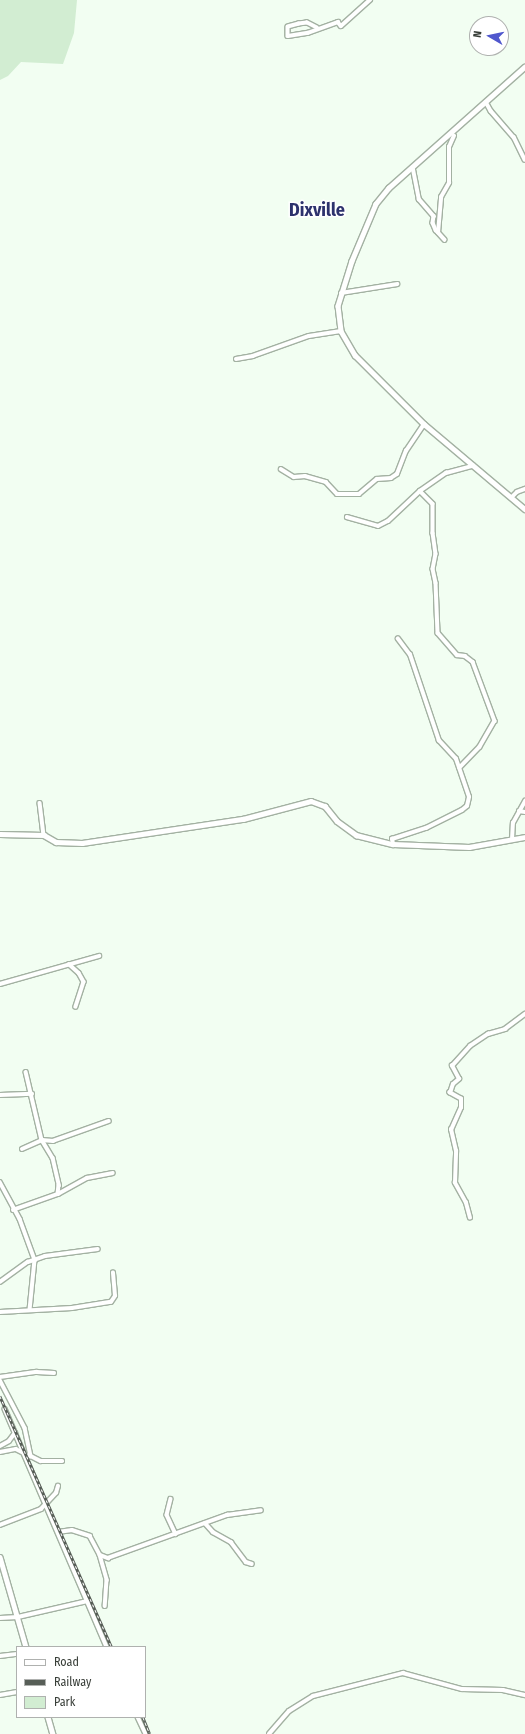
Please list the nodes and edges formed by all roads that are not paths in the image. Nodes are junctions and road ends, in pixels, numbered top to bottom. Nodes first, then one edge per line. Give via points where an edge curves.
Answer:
1 (370, 0) edge
2 (317, 28) junction
3 (525, 67) edge
4 (486, 102) junction
5 (454, 136) dead end
6 (525, 160) edge
7 (413, 167) junction
8 (438, 233) junction
9 (445, 240) dead end
10 (397, 284) dead end
11 (341, 293) junction
12 (341, 331) junction
13 (236, 359) dead end
14 (424, 424) junction
15 (473, 466) junction
16 (281, 470) dead end
17 (525, 489) edge
18 (420, 491) junction
19 (511, 498) junction
20 (525, 509) edge
21 (347, 517) dead end
22 (398, 639) dead end
23 (460, 768) junction
24 (525, 801) edge
25 (40, 803) dead end
26 (519, 811) junction
27 (525, 812) edge
28 (0, 834) edge
29 (44, 835) junction
30 (525, 837) edge
31 (512, 840) junction
32 (393, 844) junction
33 (99, 956) dead end
34 (68, 964) junction
35 (0, 984) edge
36 (76, 1007) dead end
37 (525, 1014) edge
38 (26, 1072) dead end
39 (32, 1094) junction
40 (0, 1095) edge
41 (109, 1121) dead end
42 (42, 1140) junction
43 (22, 1149) dead end
44 (113, 1173) dead end
45 (0, 1182) edge
46 (58, 1194) junction
47 (13, 1210) junction
48 (470, 1218) dead end
49 (98, 1249) dead end
50 (35, 1260) junction
51 (113, 1273) dead end
52 (0, 1282) edge
53 (30, 1310) junction
54 (0, 1312) edge
55 (54, 1373) dead end
56 (0, 1379) edge
57 (5, 1409) dead end
58 (15, 1433) junction
59 (0, 1446) edge
60 (0, 1452) edge
61 (24, 1453) junction
62 (31, 1456) junction
63 (62, 1461) dead end
64 (58, 1486) dead end
65 (171, 1499) dead end
66 (45, 1503) junction
67 (261, 1510) dead end
68 (205, 1524) junction
69 (0, 1525) edge
70 (58, 1532) junction
71 (176, 1534) junction
72 (100, 1555) junction
73 (0, 1557) edge
74 (252, 1564) dead end
75 (88, 1601) junction
76 (105, 1606) dead end
77 (18, 1617) junction
78 (0, 1618) edge
79 (26, 1646) edge
80 (107, 1646) edge
81 (16, 1654) edge
82 (0, 1656) edge
83 (16, 1692) edge
84 (0, 1695) edge
85 (525, 1695) edge
86 (48, 1718) edge
87 (138, 1718) edge
88 (53, 1734) edge
89 (146, 1734) edge
90 (268, 1734) edge

1 - 2 street via 341,26 338,22
2 - 2 street via 308,23 288,27 288,36 308,33
3 - 4 main road
4 - 6 street via 514,137
4 - 7 main road
5 - 8 street via 449,147 449,183 441,197
7 - 8 street via 414,187 418,200 434,216 433,223
7 - 11 main road via 389,188 376,204
8 - 9 street
10 - 11 street
11 - 12 main road via 338,306
12 - 13 street via 309,336 253,356
12 - 14 main road via 354,355
14 - 15 main road
14 - 16 street via 406,451 397,474 391,478 377,480 359,494 337,494 326,482 305,476 294,477
15 - 18 street via 446,473
15 - 19 main road
17 - 19 street
18 - 21 street via 388,521 378,526
18 - 23 street via 433,504 436,554 433,569 438,633 457,655 465,656 473,662 495,721 480,747
19 - 20 main road
22 - 23 street via 413,661 439,741 456,759
23 - 32 street via 468,791 467,806 426,828 392,839
24 - 26 street
25 - 29 street
26 - 27 street
26 - 31 street via 513,823
28 - 29 main road
29 - 32 main road via 56,842 82,843 243,819 311,801 325,806 337,820 356,834
30 - 31 main road
31 - 32 main road via 469,847
33 - 34 street
34 - 35 street
34 - 36 street via 79,973 84,982
37 - 48 street via 505,1029 488,1034 470,1046 452,1066 459,1079 453,1084 450,1093 461,1099 461,1108 451,1130 456,1151 455,1183 466,1203
38 - 39 street
39 - 40 street
39 - 42 street
41 - 42 street via 53,1141
42 - 43 street
42 - 46 street via 53,1158 59,1184
44 - 46 street via 87,1178
45 - 47 street
46 - 47 street
47 - 50 street via 20,1219
49 - 50 street via 45,1256
50 - 52 street
50 - 53 street via 36,1272
51 - 53 street via 115,1296 111,1302
53 - 54 street
55 - 56 street via 37,1372
56 - 62 street via 25,1428
57 - 58 street
58 - 59 street via 9,1441
58 - 61 street
60 - 61 street via 16,1449
61 - 62 street
61 - 66 street
62 - 63 street via 41,1461
64 - 66 street via 56,1493
65 - 71 street via 167,1515
66 - 69 street via 35,1512
66 - 70 street
67 - 68 street via 227,1515
68 - 71 street
68 - 74 street via 213,1532 231,1542 246,1562
70 - 72 street via 72,1530 90,1536
70 - 75 street
71 - 72 street via 116,1557
72 - 76 street via 107,1580
73 - 77 main road
75 - 77 street
75 - 80 street
77 - 78 street
77 - 79 main road
81 - 82 street
83 - 84 street
85 - 90 street via 503,1690 462,1689 403,1673 313,1696 289,1711
86 - 88 main road
87 - 89 street

